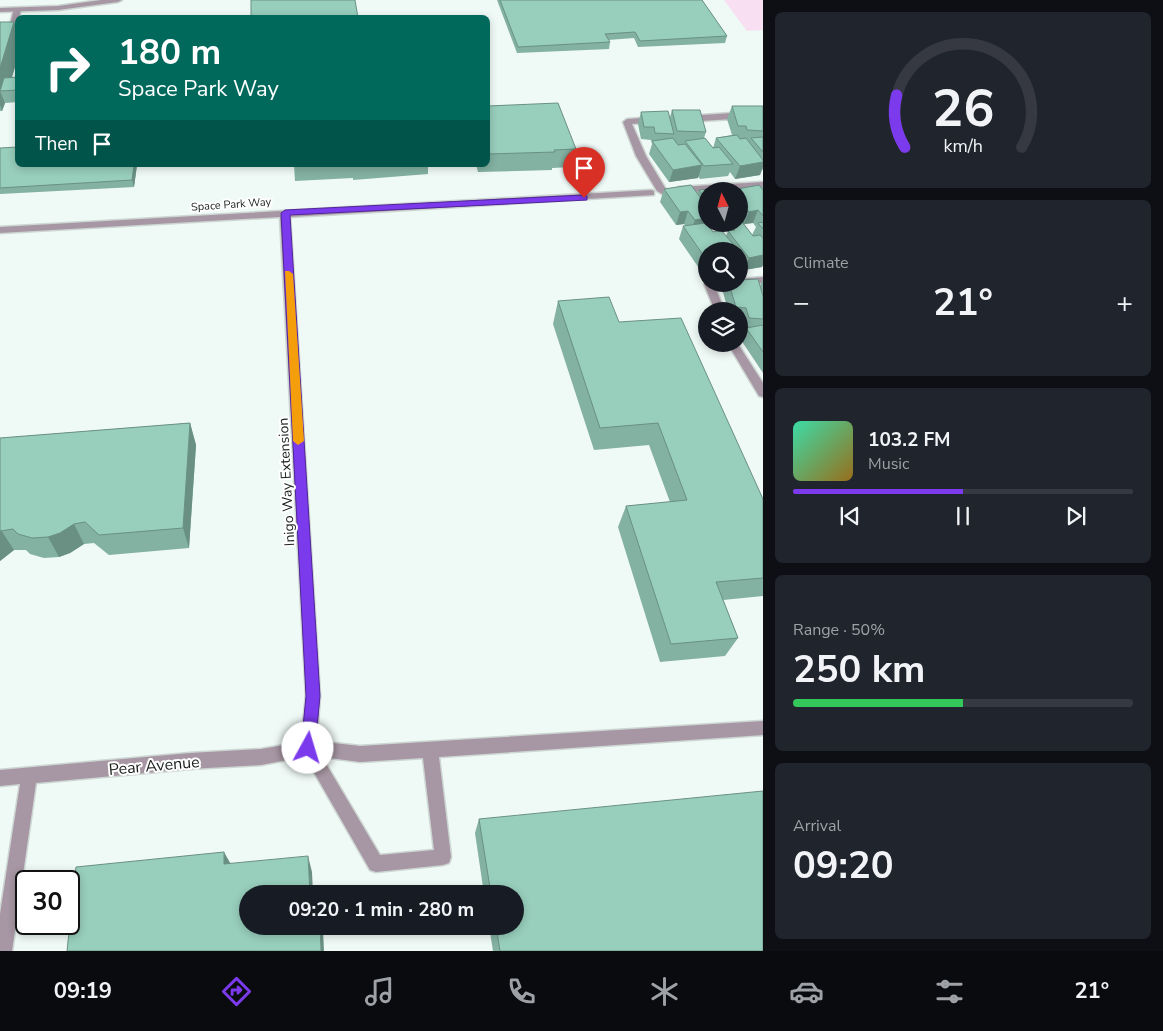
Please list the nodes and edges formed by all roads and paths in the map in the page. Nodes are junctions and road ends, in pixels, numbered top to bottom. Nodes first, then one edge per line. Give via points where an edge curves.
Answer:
1 (118, 0) edge
2 (0, 10) edge
3 (17, 10) junction
4 (16, 15) edge
5 (15, 18) edge
6 (10, 37) edge
7 (763, 114) edge
8 (676, 119) edge
9 (666, 120) edge
10 (763, 185) edge
11 (662, 191) junction
12 (285, 213) junction
13 (0, 230) edge
14 (763, 280) edge
15 (748, 281) edge
16 (738, 352) edge
17 (763, 393) edge
18 (763, 728) edge
19 (308, 748) junction
20 (430, 750) junction
21 (28, 777) junction
22 (0, 778) edge
23 (3, 951) edge

1 - 3 street
2 - 3 street
3 - 4 street
5 - 6 street
7 - 8 street
9 - 11 street via 627,122 641,156
10 - 11 street, Space Park Way
11 - 12 street, Space Park Way
12 - 13 street, Space Park Way
12 - 19 street, Inigo Way Extension via 313,696
14 - 15 street
16 - 17 street
18 - 20 street, Pear Avenue
19 - 20 street, Pear Avenue via 360,754
19 - 20 street via 376,864 443,857
19 - 21 street, Pear Avenue via 261,757
21 - 22 street, Pear Avenue
21 - 23 street

